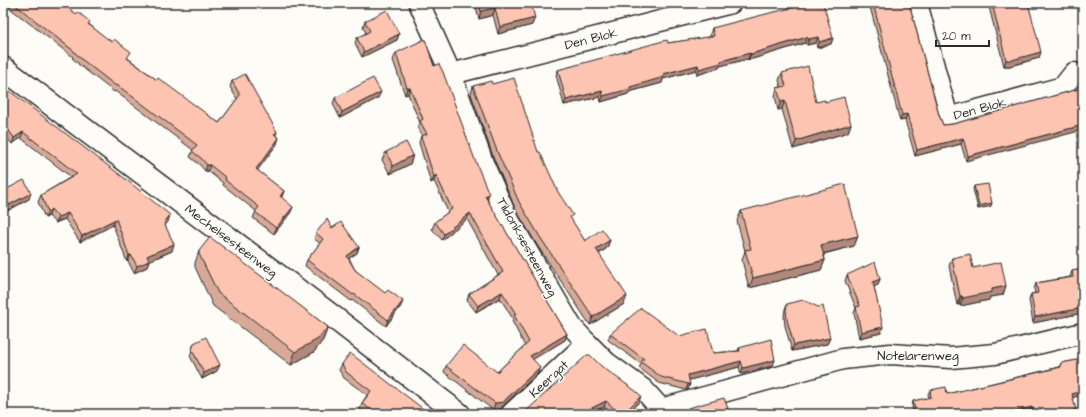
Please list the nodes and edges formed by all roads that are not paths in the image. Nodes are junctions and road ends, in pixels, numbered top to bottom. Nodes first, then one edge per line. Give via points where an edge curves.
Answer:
1 (419, 3) edge
2 (731, 3) edge
3 (917, 3) edge
4 (3, 68) edge
5 (1074, 73) dead end
6 (450, 74) junction
7 (1083, 333) edge
8 (587, 344) junction
9 (663, 411) edge
10 (459, 414) edge
11 (511, 414) edge

1 - 6 street, Tildonksesteenweg
2 - 6 street, Den Blok
3 - 5 street, Den Blok via 948,118 1062,88
4 - 10 street, Mechelsesteenweg
6 - 8 street, Tildonksesteenweg via 483,163 506,215 572,327
7 - 9 street, Notelarenweg via 995,354 951,358 890,354 843,359
8 - 9 street, Tildonksesteenweg via 606,362 643,389
8 - 11 street, Keergat

